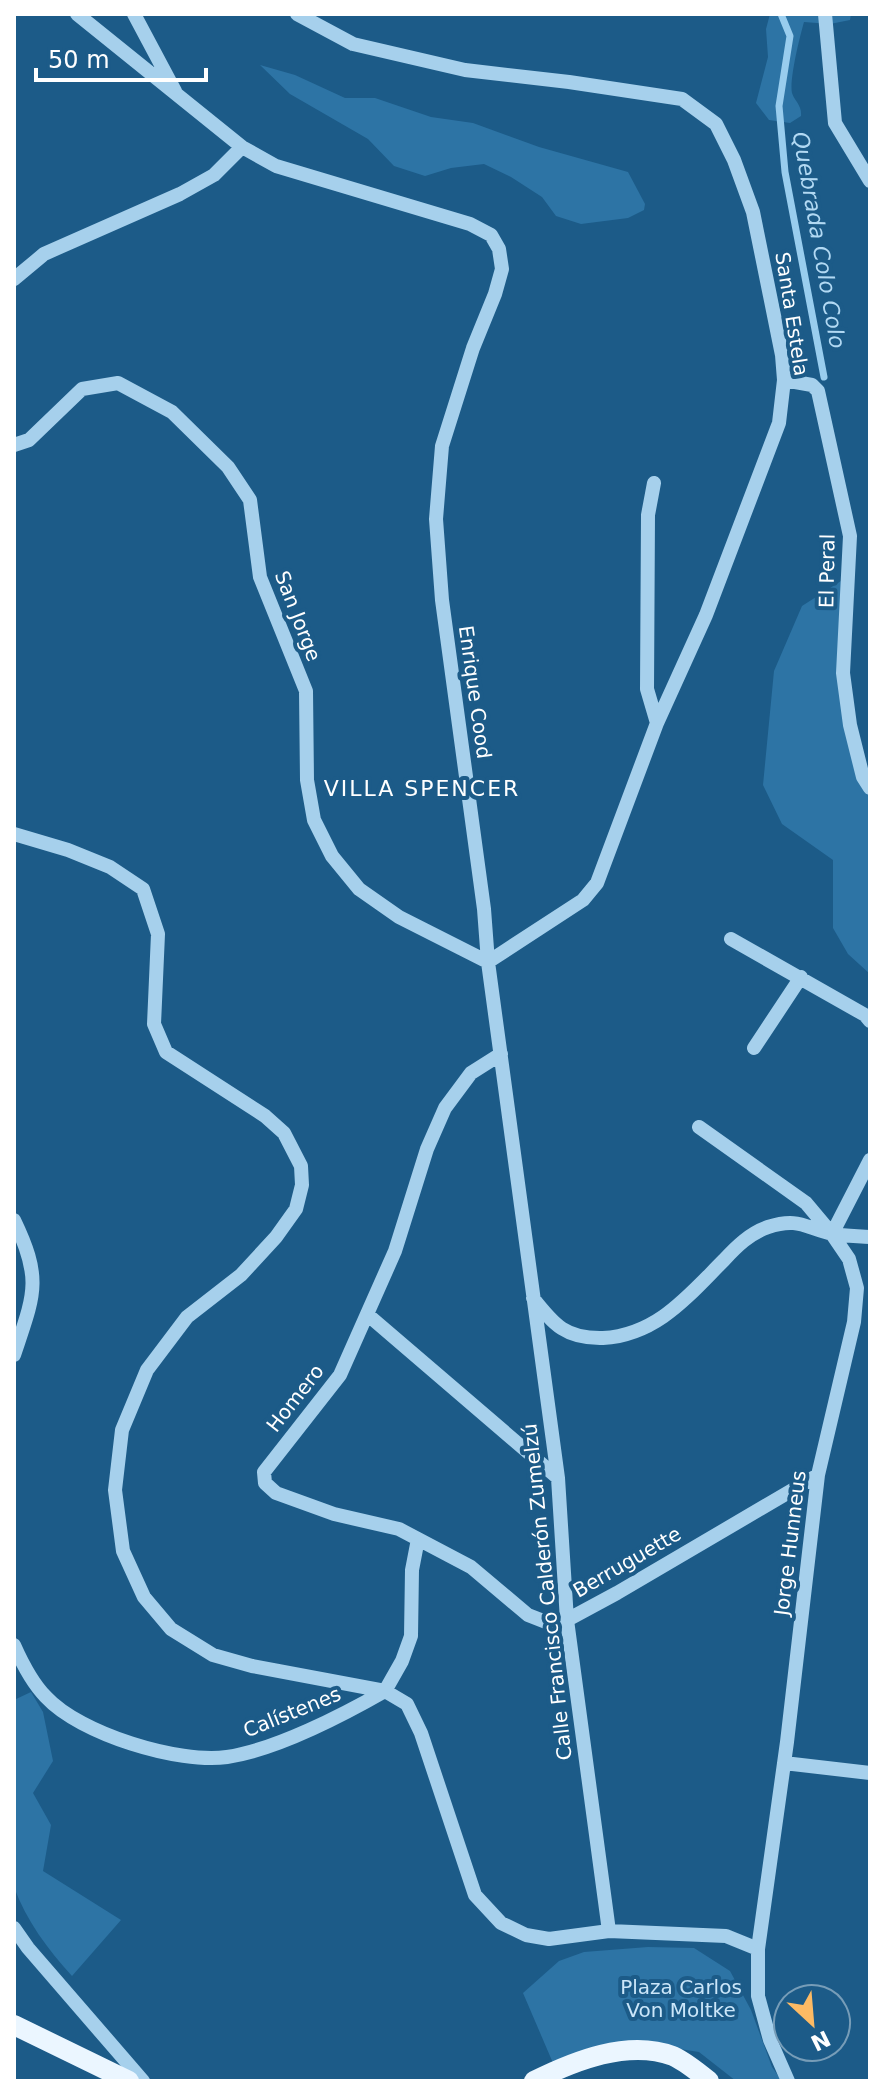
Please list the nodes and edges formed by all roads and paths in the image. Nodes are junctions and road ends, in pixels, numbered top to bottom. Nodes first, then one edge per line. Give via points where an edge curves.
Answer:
1 (77, 14) edge
2 (134, 14) edge
3 (297, 14) edge
4 (825, 14) edge
5 (178, 97) junction
6 (242, 147) junction
7 (870, 181) edge
8 (14, 279) edge
9 (784, 380) junction
10 (14, 445) edge
11 (654, 483) dead end
12 (657, 723) junction
13 (870, 788) edge
14 (14, 834) edge
15 (731, 939) dead end
16 (488, 962) junction
17 (801, 977) junction
18 (870, 1021) edge
19 (754, 1048) dead end
20 (501, 1054) junction
21 (699, 1127) dead end
22 (870, 1160) edge
23 (14, 1220) edge
24 (832, 1234) junction
25 (870, 1237) edge
26 (532, 1297) junction
27 (368, 1315) junction
28 (14, 1355) edge
29 (818, 1475) junction
30 (558, 1478) junction
31 (418, 1539) junction
32 (567, 1620) junction
33 (14, 1645) edge
34 (385, 1691) junction
35 (784, 1763) junction
36 (870, 1773) edge
37 (14, 1928) edge
38 (609, 1931) junction
39 (758, 1949) junction
40 (14, 2025) edge
41 (129, 2081) edge
42 (143, 2081) edge
43 (534, 2081) edge
44 (709, 2081) edge
45 (788, 2081) edge

1 - 5 street, Enrique Cood
2 - 5 street
3 - 9 street, Santa Estela via 353,44 465,70 682,99 716,124 753,212
4 - 7 street via 835,123
5 - 6 street, Enrique Cood
6 - 8 street via 214,175 44,254
6 - 16 street, Enrique Cood via 276,166 470,224 491,235 499,249 499,282 442,446 436,519
9 - 12 street, Santa Estela via 779,423 706,615
9 - 13 street, El Peral via 818,391 850,536 843,673 850,725
10 - 16 street, San Jorge via 29,440 82,389 118,383 172,412 228,467 250,500 260,577 306,691 307,780 314,820 332,856 359,889 399,917
11 - 12 street via 648,515 647,689
12 - 16 street, Santa Estela via 597,883 583,900
14 - 34 street via 110,867 143,889 158,934 154,1024 166,1052 265,1116 284,1133 301,1166 296,1209 276,1237 241,1275 187,1317 147,1370 122,1430 115,1490 123,1551 144,1597 171,1629 213,1655
15 - 17 street
16 - 20 street, Enrique Cood
17 - 18 street
17 - 19 street
20 - 26 street, Enrique Cood
20 - 27 street, Homero via 471,1073 445,1108
21 - 24 street, Jorge Hunneus via 806,1203
22 - 24 street
23 - 28 street via 34,1272 33,1297
24 - 25 street
24 - 26 street via 795,1221 766,1227 742,1241 683,1302 625,1337 567,1334
24 - 29 street, Jorge Hunneus via 849,1259 857,1288 854,1322
26 - 30 street, Calle Francisco Calderón Zumelzú
27 - 30 street
27 - 31 street, Homero via 340,1375 264,1472 265,1483 276,1493
29 - 32 street, Berruguette
29 - 35 street, Jorge Hunneus
30 - 32 street, Calle Francisco Calderón Zumelzú
31 - 32 street, Berruguette via 471,1567 528,1615 551,1624
31 - 34 street via 411,1636
32 - 38 street, Calle Francisco Calderón Zumelzú
33 - 34 street, Calístenes via 45,1697 64,1712 139,1746 203,1759 260,1748
34 - 38 street via 407,1704 475,1895 501,1923 549,1939
35 - 36 street
35 - 39 street, Jorge Hunneus
37 - 42 street
38 - 39 street via 726,1936
39 - 45 street, Jorge Hunneus via 758,1996
40 - 41 main road
43 - 44 main road via 596,2056 650,2051 672,2056

